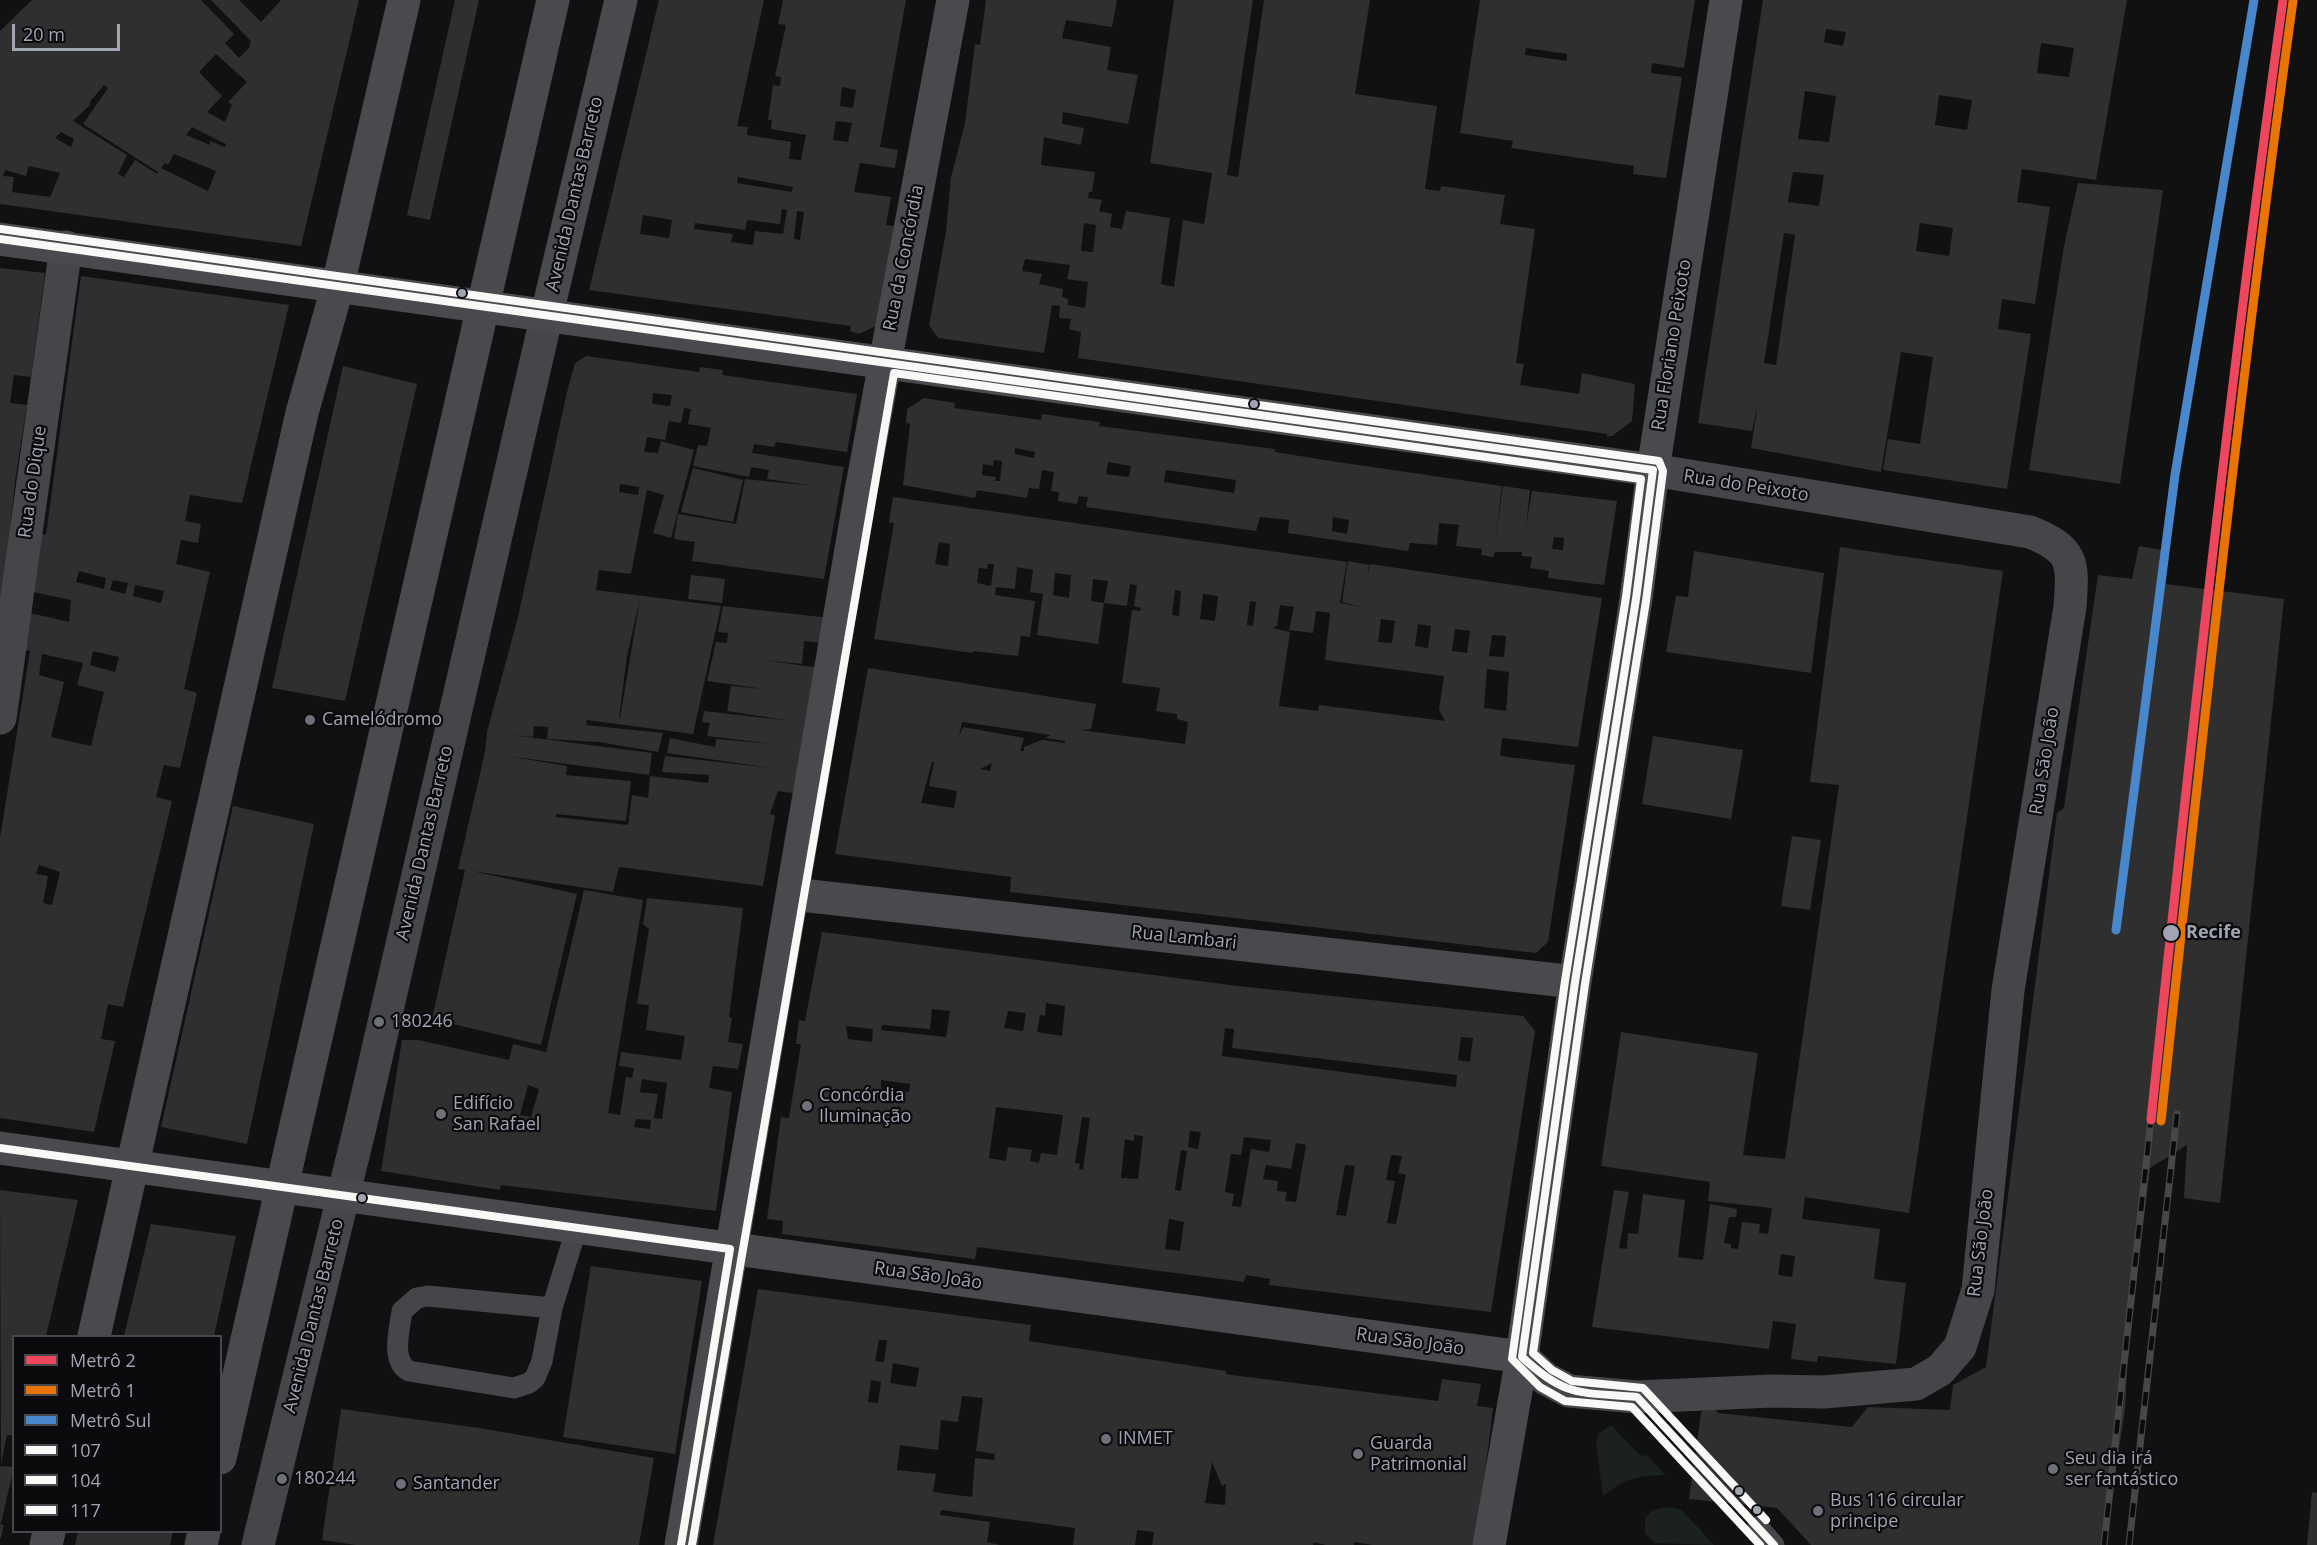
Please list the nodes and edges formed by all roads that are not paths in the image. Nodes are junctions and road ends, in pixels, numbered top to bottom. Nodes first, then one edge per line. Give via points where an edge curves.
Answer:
1 (404, 0) edge
2 (553, 0) edge
3 (621, 0) edge
4 (953, 0) edge
5 (1726, 0) edge
6 (0, 239) edge
7 (66, 247) junction
8 (338, 285) junction
9 (483, 305) junction
10 (547, 314) junction
11 (885, 361) junction
12 (1653, 470) junction
13 (2030, 532) joint
14 (0, 718) edge
15 (792, 894) junction
16 (1575, 982) junction
17 (0, 1149) edge
18 (131, 1168) junction
19 (282, 1188) junction
20 (344, 1195) junction
21 (577, 1227) junction
22 (730, 1249) junction
23 (552, 1308) junction
24 (94, 1335) edge
25 (1522, 1357) junction
26 (222, 1449) edge
27 (1758, 1527) dead end
28 (258, 1545) edge
29 (681, 1545) edge
30 (1489, 1545) edge
31 (1774, 1545) edge

1 - 8 street
2 - 9 street
3 - 10 street, Avenida Dantas Barreto
4 - 11 street, Rua da Concórdia
5 - 12 street, Rua Floriano Peixoto
6 - 7 street, Rua do Peixoto
7 - 8 street, Rua do Peixoto
7 - 14 street, Rua do Dique
8 - 9 street, Rua do Peixoto
8 - 18 street via 302,413
9 - 10 street, Rua do Peixoto
9 - 19 street
10 - 11 street, Rua do Peixoto
10 - 20 street, Avenida Dantas Barreto
11 - 12 street, Rua do Peixoto
11 - 15 street, Rua da Concórdia
12 - 13 street, Rua do Peixoto
12 - 16 street, Rua Floriano Peixoto
13 - 25 street, Rua São João via 2054,542 2066,555 2073,571 2070,607 2008,990 1978,1290 1960,1347 1940,1370 1916,1384 1646,1407 1569,1391 1546,1379
15 - 16 street, Rua Lambari
15 - 22 street, Rua da Concórdia
16 - 25 street, Rua Floriano Peixoto
17 - 18 street, Rua São João
18 - 19 street, Rua São João
18 - 24 street
19 - 20 street, Rua São João
19 - 26 street
20 - 21 street, Rua São João
20 - 28 street, Avenida Dantas Barreto
21 - 22 street, Rua São João
21 - 23 lane
22 - 25 street, Rua São João
22 - 29 street, Rua da Concórdia
23 - 23 lane via 542,1360 535,1378 523,1386 514,1388 409,1371 400,1363 402,1311 417,1298
25 - 30 street, Rua Floriano Peixoto
27 - 31 lane

